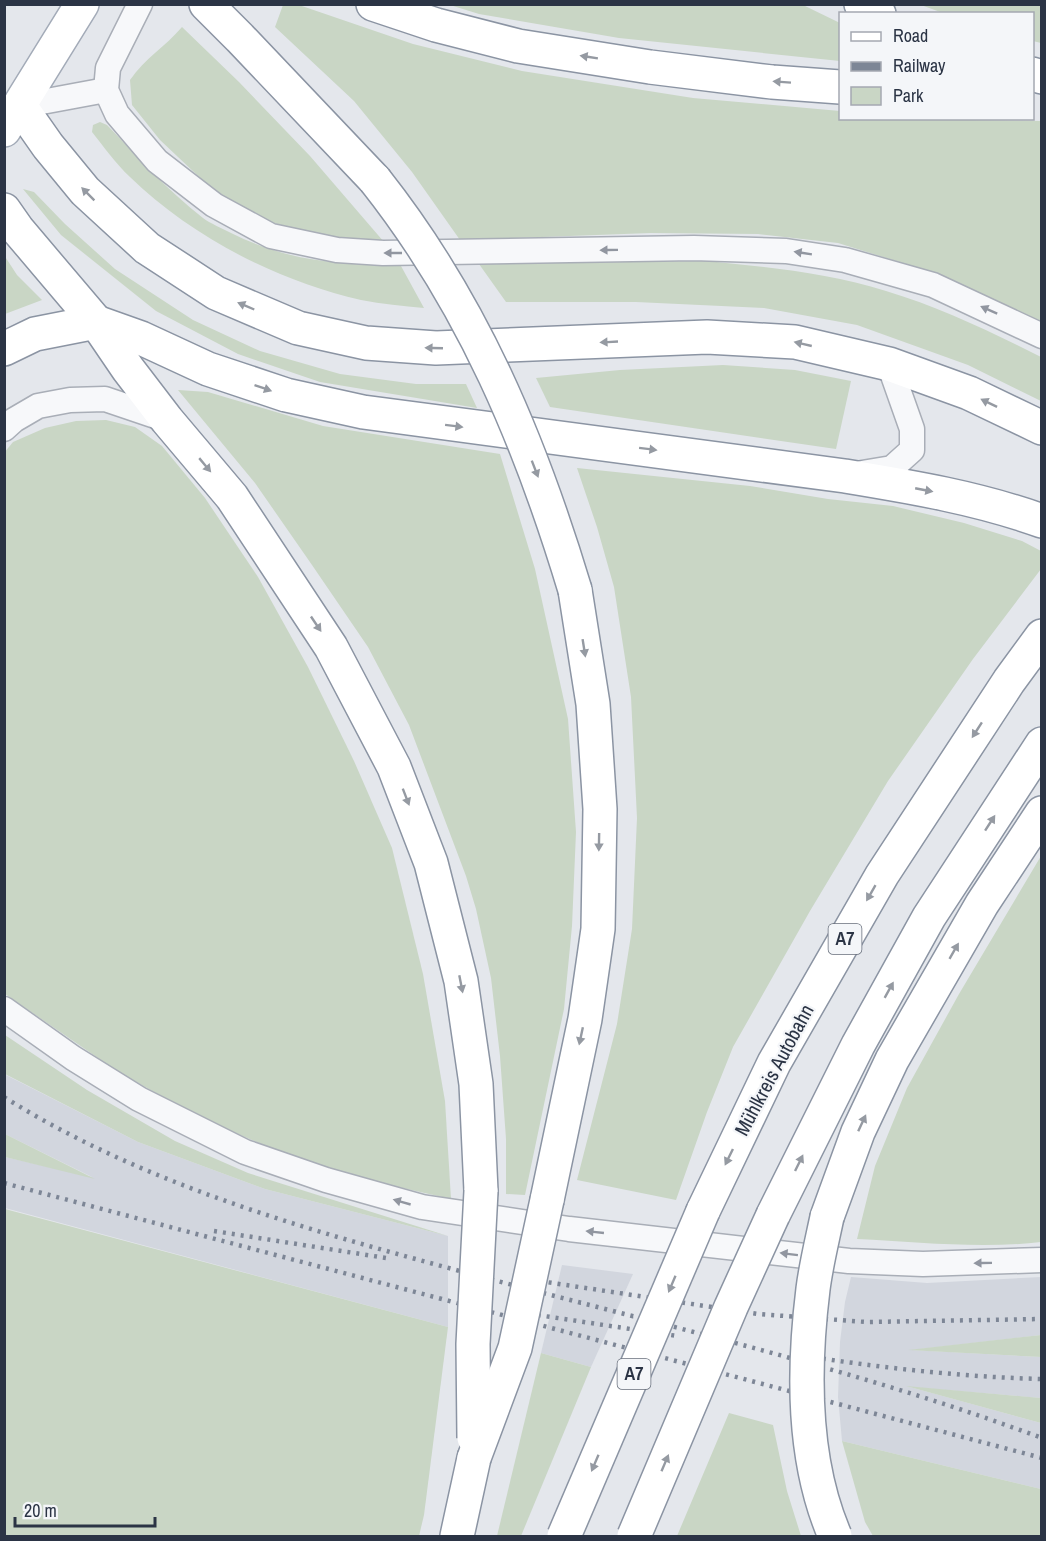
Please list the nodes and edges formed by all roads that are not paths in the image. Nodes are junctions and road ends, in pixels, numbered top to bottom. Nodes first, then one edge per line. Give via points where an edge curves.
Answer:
1 (82, 4) edge
2 (140, 4) edge
3 (206, 4) edge
4 (373, 4) edge
5 (861, 4) edge
6 (875, 12) edge
7 (839, 87) edge
8 (106, 90) junction
9 (10, 108) edge
10 (4, 210) edge
11 (96, 322) junction
12 (1041, 336) edge
13 (4, 349) edge
14 (889, 364) junction
15 (167, 420) junction
16 (1041, 428) edge
17 (4, 429) edge
18 (845, 476) junction
19 (1041, 520) edge
20 (1041, 636) edge
21 (1041, 744) edge
22 (1041, 813) edge
23 (4, 1009) edge
24 (1041, 1260) edge
25 (474, 1458) junction
26 (457, 1536) edge
27 (564, 1536) edge
28 (634, 1536) edge
29 (835, 1536) edge

1 - 9 main road
2 - 8 lane via 108,68
3 -> 25 main road, bridge via 375,180 441,272 509,403 543,489 575,590 593,704 600,809 598,928 585,1019 515,1348
7 -> 4 main road via 650,67 519,46
5 - 6 main road
8 - 9 lane
12 -> 8 lane via 933,285 845,260 786,251 694,248 383,253 337,250 271,236 213,206 157,161 117,114
14 -> 9 main road via 795,342 707,337 436,348 366,343 297,328 216,293 147,248 85,191
10 - 11 main road
11 - 13 main road via 35,334
11 - 15 main road
11 -> 18 main road via 208,369 286,395 363,412
16 -> 14 main road via 969,393
14 - 18 lane via 912,429 912,450 892,468
15 - 17 lane via 105,399 70,400 38,406
15 -> 25 main road, bridge via 232,497 331,647 394,768 431,863 461,981 476,1084 482,1191 473,1344
18 -> 19 main road via 1007,508
20 -> 27 main road, Mühlkreis Autobahn / A7, bridge via 882,875 774,1063 703,1211
28 -> 21 main road, bridge via 731,1307 858,1045 929,917
29 -> 22 main road, bridge via 813,1461 808,1388 813,1287 827,1217 858,1132 892,1060 982,904
24 -> 23 lane via 923,1264 849,1261 569,1230 422,1207 245,1152 139,1099
25 - 26 main road

